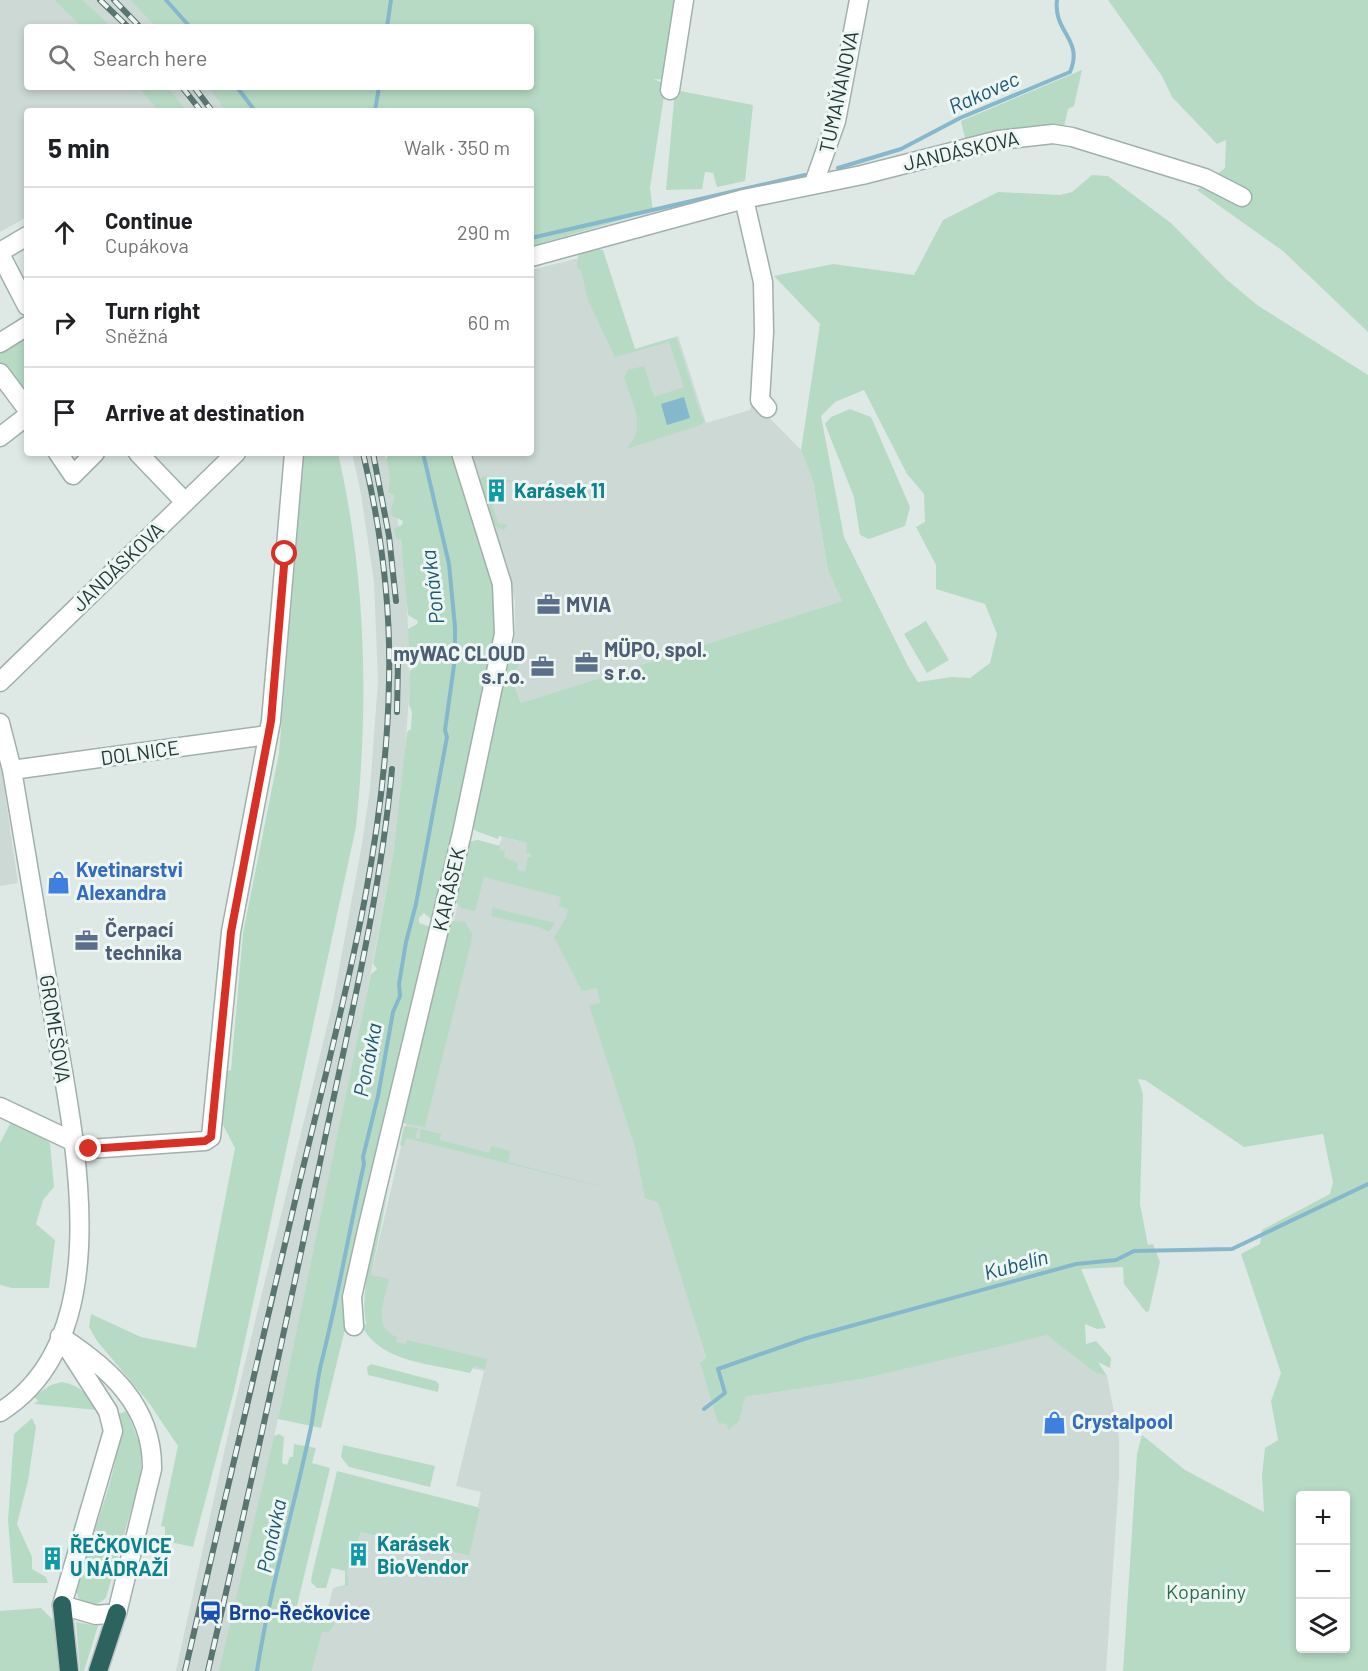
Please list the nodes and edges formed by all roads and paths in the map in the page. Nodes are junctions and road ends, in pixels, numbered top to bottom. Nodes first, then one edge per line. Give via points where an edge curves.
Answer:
1 (684, 0) edge
2 (859, 0) edge
3 (670, 90) dead end
4 (814, 183) junction
5 (1242, 196) dead end
6 (744, 199) junction
7 (24, 238) edge
8 (0, 253) edge
9 (534, 257) edge
10 (24, 300) edge
11 (24, 328) edge
12 (0, 343) edge
13 (0, 373) edge
14 (24, 405) edge
15 (767, 408) dead end
16 (24, 418) edge
17 (0, 437) edge
18 (60, 456) edge
19 (91, 456) edge
20 (141, 456) edge
21 (233, 456) edge
22 (294, 456) edge
23 (462, 456) edge
24 (185, 502) junction
25 (0, 682) edge
26 (0, 723) edge
27 (268, 735) junction
28 (12, 770) junction
29 (0, 1107) edge
30 (74, 1141) junction
31 (354, 1326) dead end
32 (60, 1336) junction
33 (0, 1412) edge
34 (62, 1605) junction
35 (117, 1613) junction
36 (69, 1671) edge
37 (98, 1671) edge

1 - 3 street
2 - 4 street, TUMAŇANOVA via 836,121
4 - 5 street, JANDÁSKOVA via 862,175 999,140 1053,134 1205,178
4 - 6 street, JANDÁSKOVA
6 - 9 street, JANDÁSKOVA
6 - 15 street via 763,282 760,400
7 - 8 street
8 - 10 street
11 - 12 street
13 - 14 street
16 - 17 street
18 - 19 street via 74,475
20 - 24 street
21 - 24 street, JANDÁSKOVA
22 - 27 street
23 - 31 street, KARÁSEK via 502,584 504,634 462,833 352,1297
24 - 25 street, JANDÁSKOVA
26 - 28 street, GROMEŠOVA
27 - 28 street, DOLNICE
27 - 30 street via 231,932 211,1137 205,1141 101,1149 89,1149
28 - 30 street, GROMEŠOVA
29 - 30 street
30 - 32 street, GROMEŠOVA via 80,1193 79,1257
32 - 33 street, GROMEŠOVA via 30,1387
32 - 34 street via 108,1411 113,1431
32 - 35 street via 96,1360 126,1393 137,1407 152,1447 152,1469
34 - 35 street via 96,1615
34 - 36 highway
35 - 37 highway

